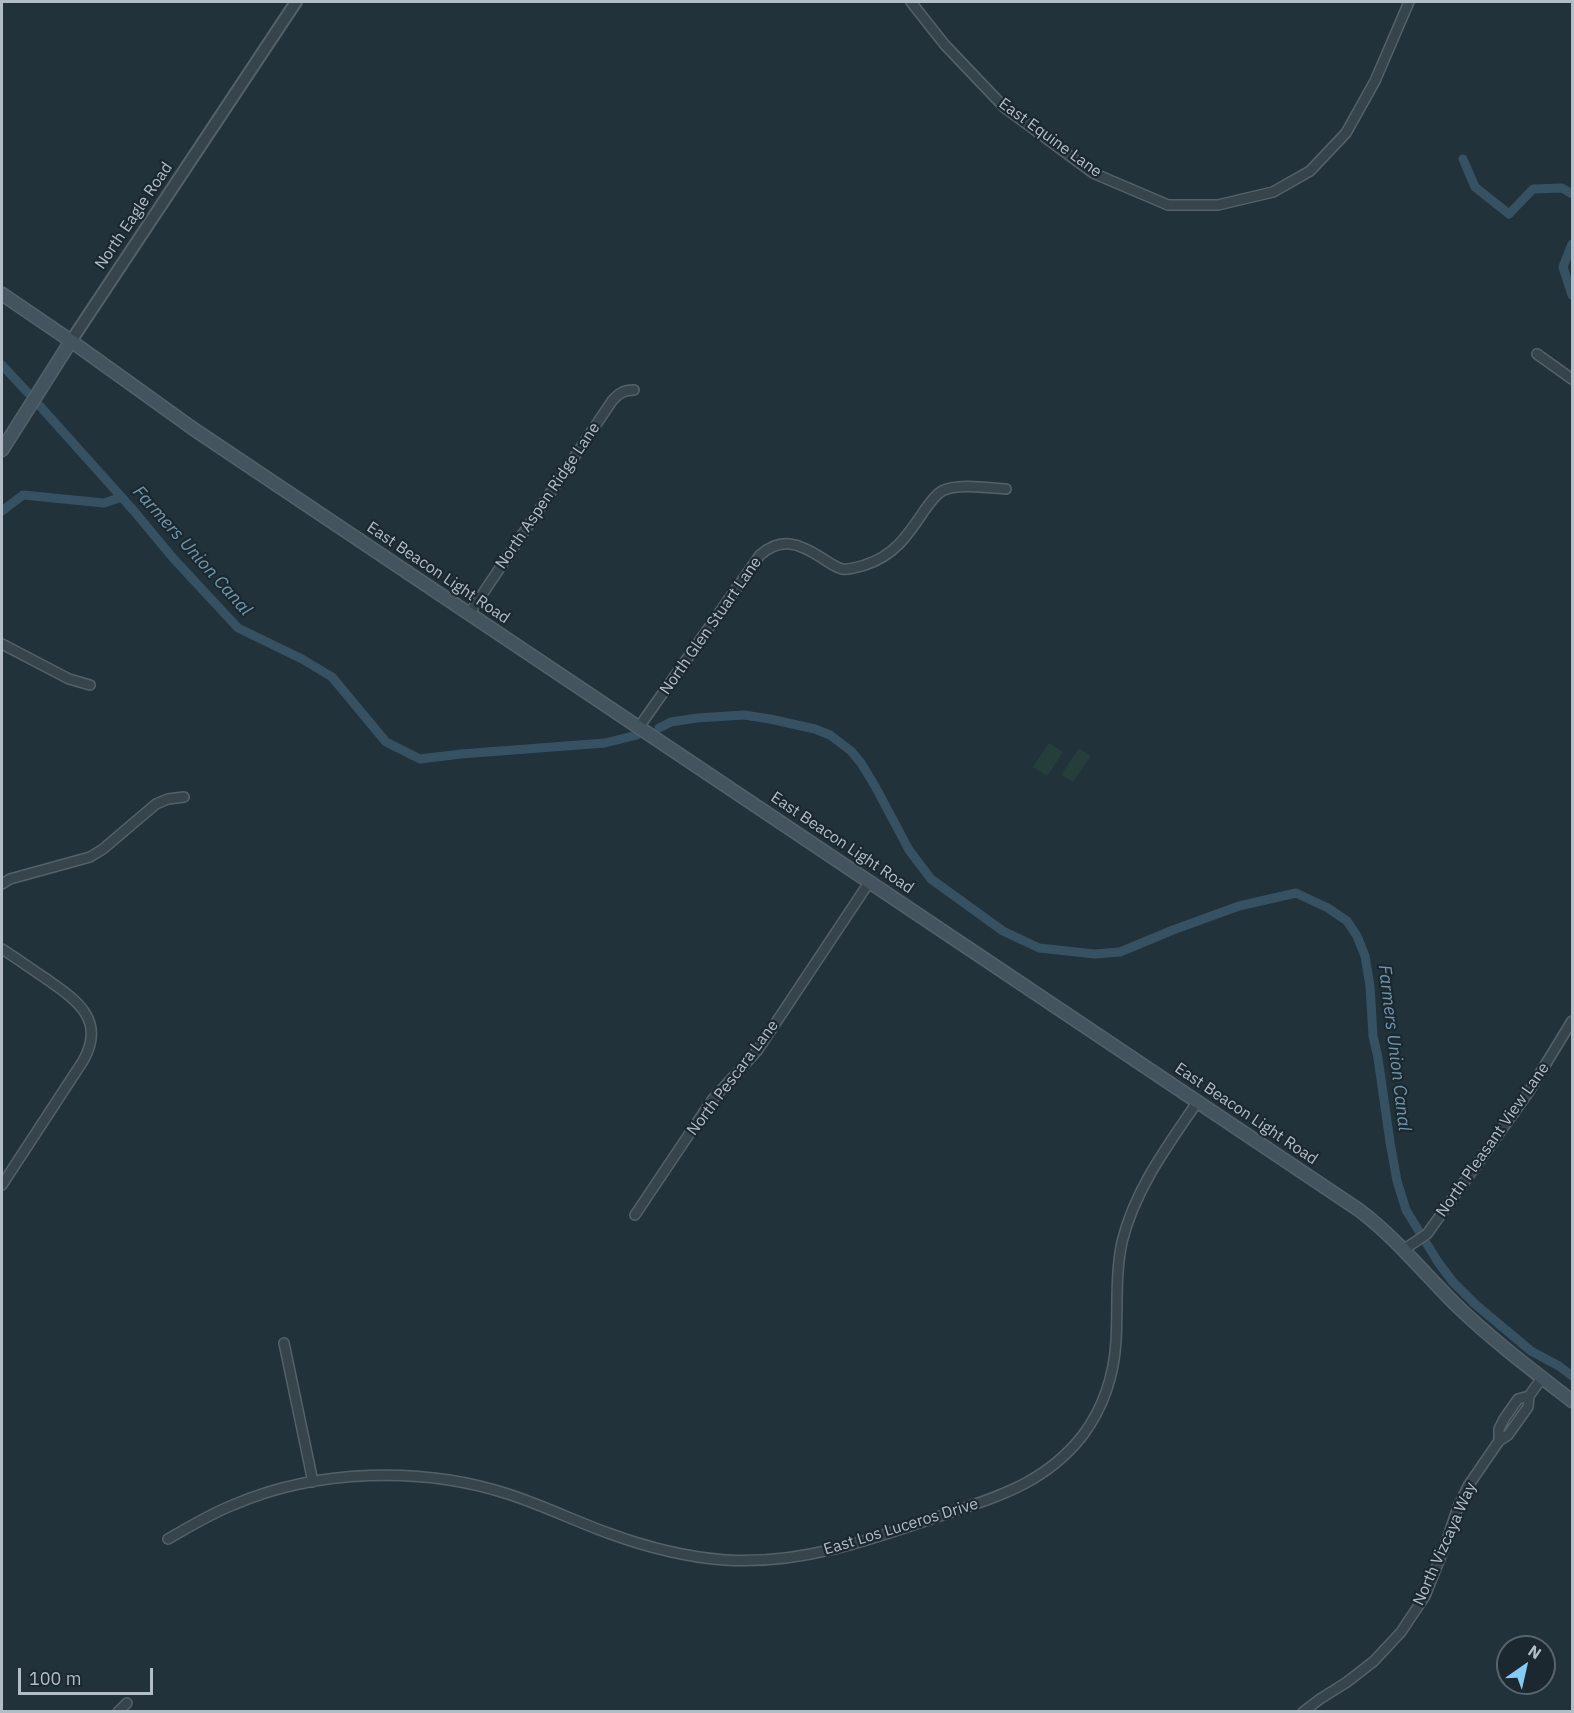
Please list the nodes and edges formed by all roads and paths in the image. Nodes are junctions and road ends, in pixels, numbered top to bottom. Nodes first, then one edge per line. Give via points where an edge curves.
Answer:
1 (296, 2) edge
2 (911, 2) edge
3 (1410, 2) edge
4 (2, 294) edge
5 (71, 341) junction
6 (1537, 354) dead end
7 (1572, 379) edge
8 (634, 390) dead end
9 (2, 450) edge
10 (1006, 489) dead end
11 (469, 614) junction
12 (2, 644) edge
13 (90, 685) dead end
14 (639, 727) junction
15 (184, 797) dead end
16 (870, 881) junction
17 (2, 884) edge
18 (2, 949) edge
19 (1572, 1021) edge
20 (1198, 1101) junction
21 (2, 1185) edge
22 (635, 1215) dead end
23 (1403, 1250) junction
24 (284, 1342) dead end
25 (1542, 1378) junction
26 (1572, 1401) edge
27 (313, 1482) junction
28 (168, 1539) dead end
29 (127, 1703) dead end
30 (118, 1712) edge
31 (1303, 1712) edge

1 - 5 street, North Eagle Road
2 - 3 street, East Equine Lane via 945,45 1005,108 1093,173 1168,205 1218,205 1272,192 1310,171 1346,133 1375,81
4 - 5 main road, East Beacon Light Road
5 - 9 main road, North Eagle Road
5 - 11 main road, East Beacon Light Road via 195,430
6 - 7 street
8 - 11 street, North Aspen Ridge Lane via 625,390 612,400
10 - 14 street, North Glen Stuart Lane via 943,490 904,540 864,565 843,569 801,546 769,547
11 - 14 main road, East Beacon Light Road
12 - 13 street via 69,680
14 - 16 main road, East Beacon Light Road
15 - 17 street via 156,804 90,857
16 - 20 main road, East Beacon Light Road
16 - 22 street, North Pescara Lane via 757,1051 712,1100
18 - 21 street via 74,998 86,1012 91,1034 88,1052
19 - 23 street, North Pleasant View Lane via 1528,1093 1423,1236
20 - 23 main road, East Beacon Light Road via 1359,1210
20 - 27 street, East Los Luceros Drive via 1156,1164 1131,1212 1119,1257 1113,1368 1096,1414 1064,1456 1036,1479 1000,1496 843,1548 767,1560 726,1560 640,1545 507,1493 452,1480 353,1476
23 - 25 main road, East Beacon Light Road via 1456,1305
24 - 27 street
25 - 26 main road, East Beacon Light Road
25 - 31 street, North Vizcaya Way via 1529,1396 1518,1399 1504,1419 1498,1441 1458,1507 1425,1596 1401,1632 1374,1660
27 - 28 street, East Los Luceros Drive via 234,1504
29 - 30 street

